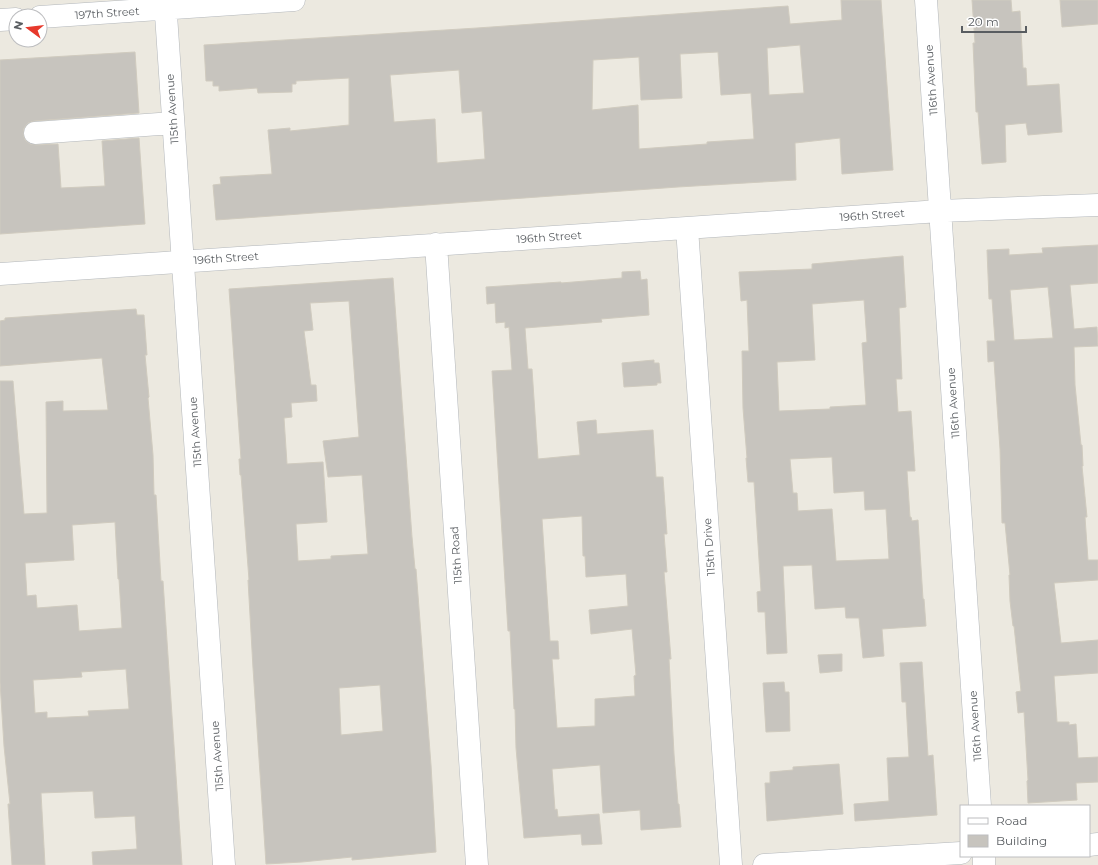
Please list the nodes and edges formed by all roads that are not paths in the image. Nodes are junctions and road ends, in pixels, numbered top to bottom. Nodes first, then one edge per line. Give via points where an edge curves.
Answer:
1 (294, 0) edge
2 (926, 0) edge
3 (165, 4) edge
4 (48, 16) edge
5 (173, 123) junction
6 (35, 133) dead end
7 (1098, 206) edge
8 (940, 211) junction
9 (687, 228) junction
10 (436, 244) junction
11 (183, 261) junction
12 (0, 274) edge
13 (980, 805) edge
14 (960, 853) edge
15 (224, 865) edge
16 (478, 865) edge
17 (731, 865) edge
18 (764, 865) edge

1 - 3 street, 197th Street
2 - 8 street, 116th Avenue
3 - 4 street, 197th Street
3 - 5 street, 115th Avenue
5 - 6 street
5 - 11 street, 115th Avenue
7 - 8 street, 196th Street
8 - 9 street, 196th Street
8 - 13 street, 116th Avenue
9 - 10 street, 196th Street
9 - 17 street, 115th Drive
10 - 11 street, 196th Street
10 - 16 street, 115th Road
11 - 12 street, 196th Street
11 - 15 street, 115th Avenue
14 - 18 street

